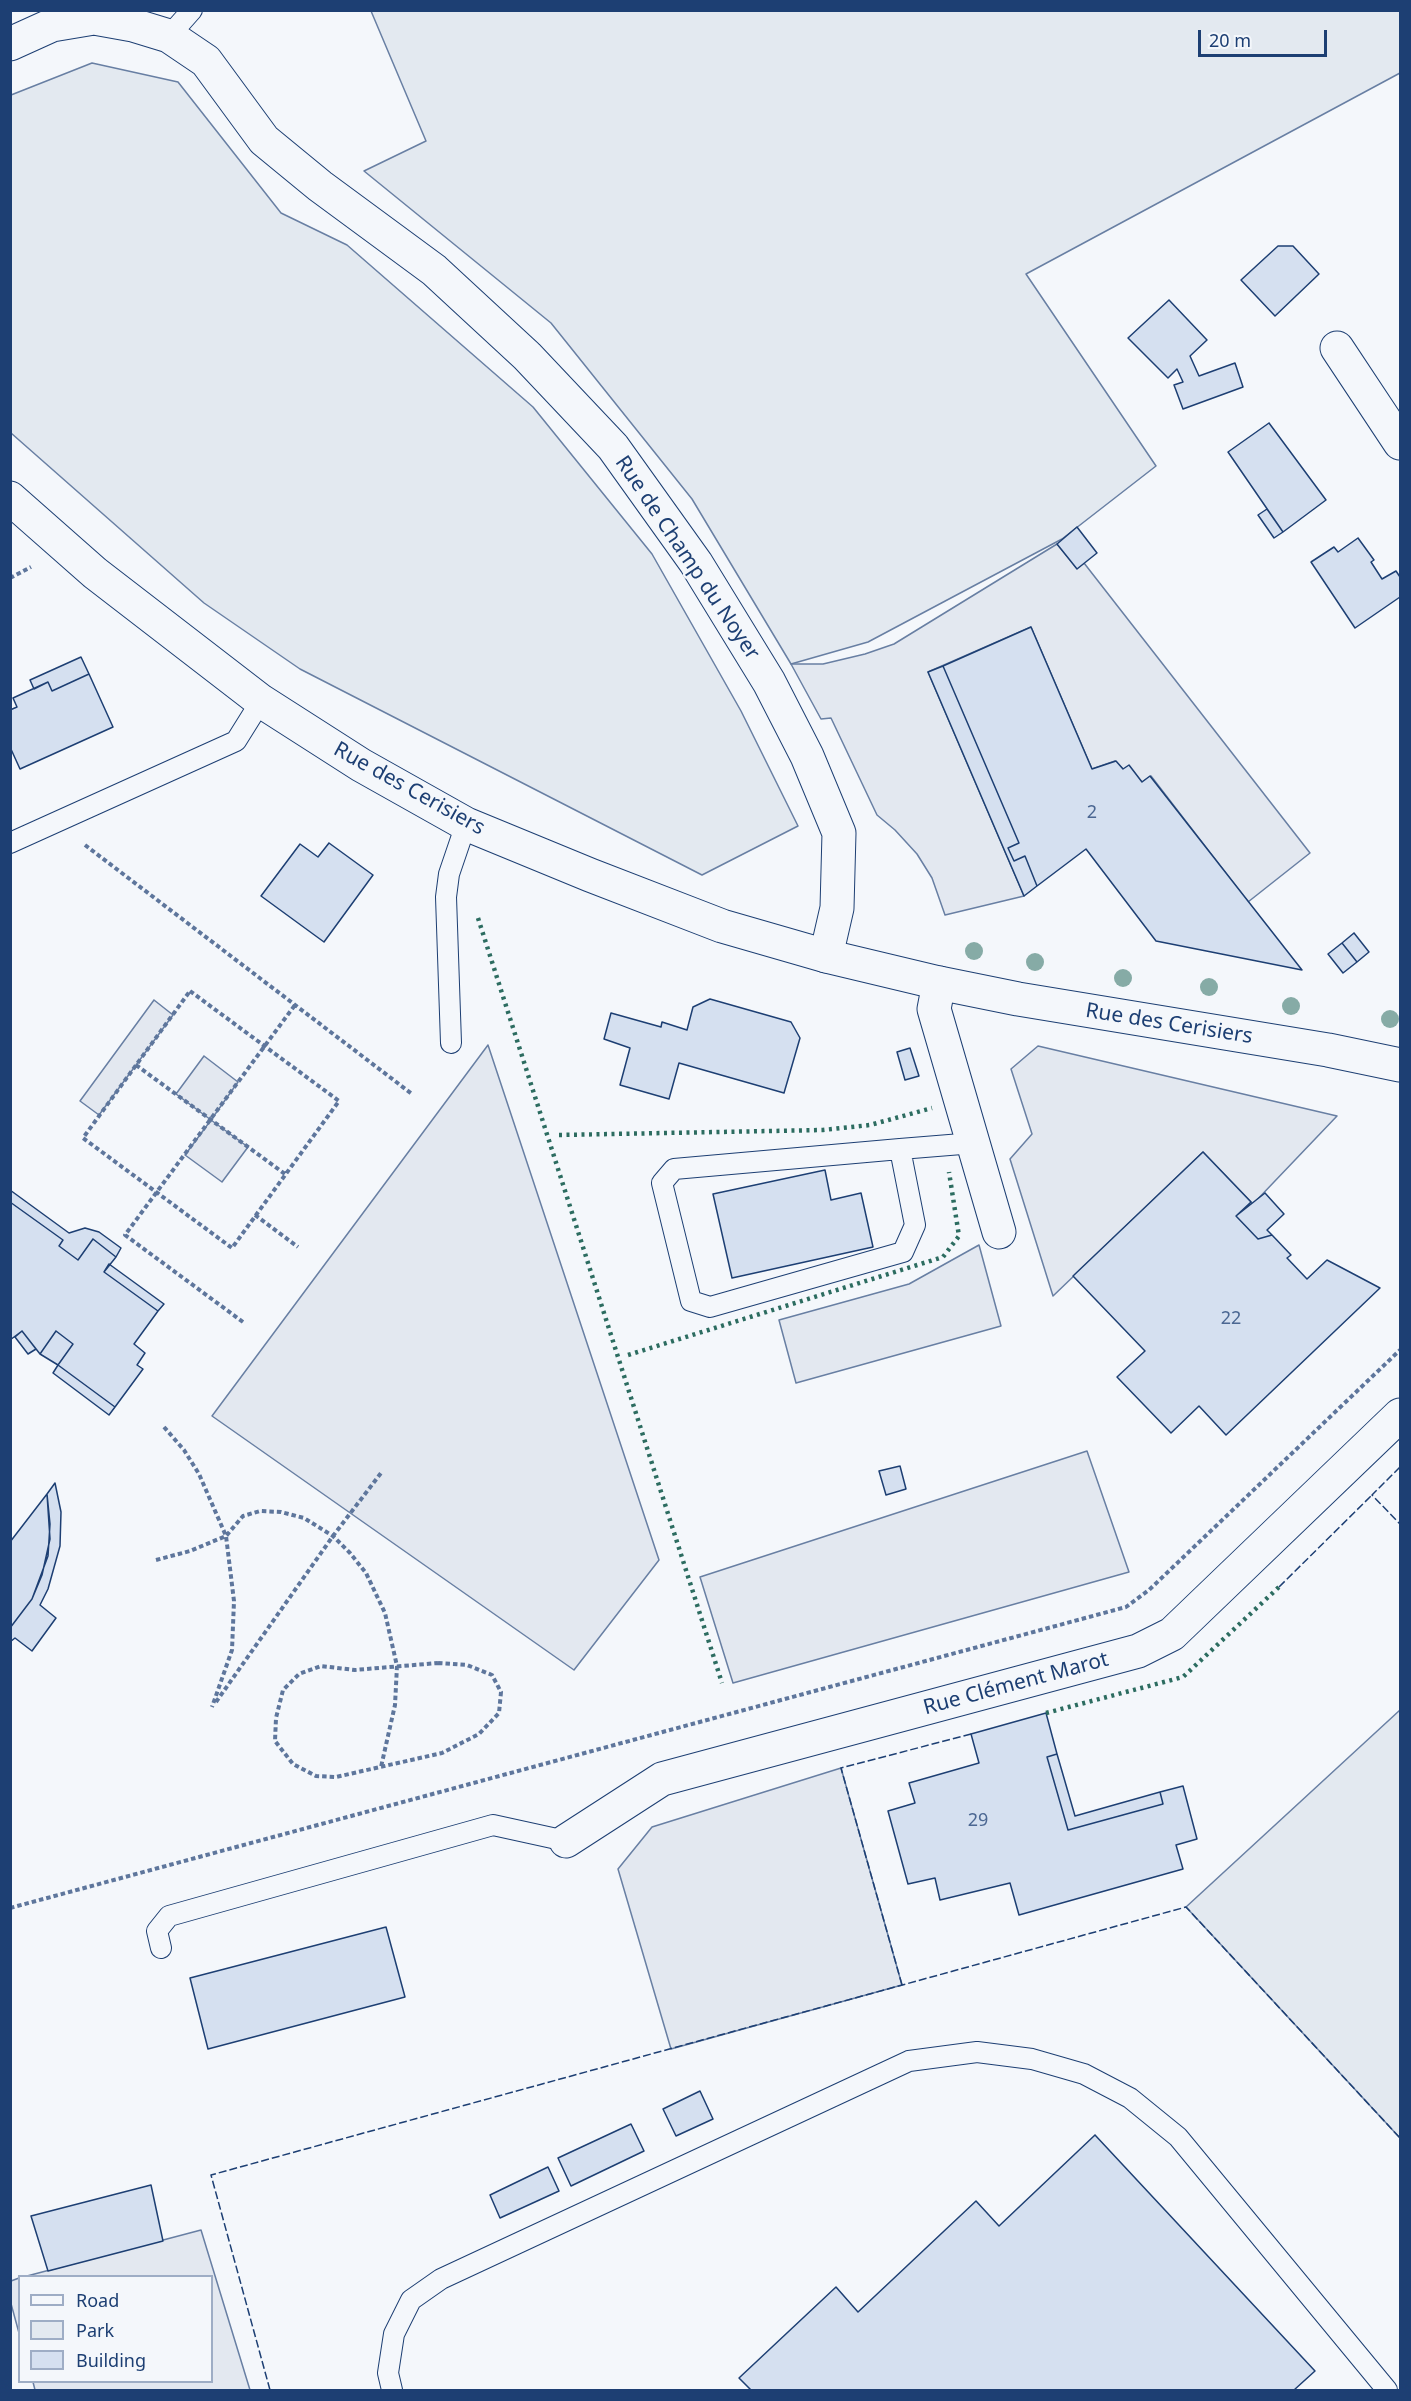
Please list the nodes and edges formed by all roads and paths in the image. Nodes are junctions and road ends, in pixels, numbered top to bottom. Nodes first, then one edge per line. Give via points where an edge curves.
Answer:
1 (192, 10) edge
2 (169, 36) junction
3 (10, 44) edge
4 (1337, 348) dead end
5 (1401, 443) edge
6 (10, 498) edge
7 (261, 701) junction
8 (56, 823) junction
9 (466, 824) junction
10 (10, 843) edge
11 (826, 956) junction
12 (939, 983) junction
13 (295, 1005) junction
14 (451, 1043) dead end
15 (265, 1046) junction
16 (136, 1065) junction
17 (1401, 1065) edge
18 (412, 1094) dead end
19 (211, 1120) junction
20 (974, 1143) junction
21 (900, 1149) junction
22 (285, 1174) junction
23 (157, 1193) junction
24 (255, 1215) junction
25 (999, 1232) dead end
26 (298, 1247) dead end
27 (243, 1322) dead end
28 (1401, 1350) edge
29 (1401, 1415) edge
30 (164, 1427) dead end
31 (381, 1473) dead end
32 (226, 1536) junction
33 (333, 1536) junction
34 (156, 1560) dead end
35 (397, 1666) junction
36 (381, 1767) junction
37 (566, 1841) joint
38 (10, 1908) edge
39 (161, 1948) dead end
40 (392, 2391) edge
41 (1387, 2391) edge

1 - 2 lane
2 - 3 street, Rue de Champ du Noyer via 94,18 51,25
2 - 11 street, Rue de Champ du Noyer via 206,61 264,140 434,270 527,356 620,457 696,564 769,682 807,756 839,833 837,908
4 - 5 street
6 - 7 street, Rue des Cerisiers via 64,547
7 - 8 lane via 236,741
7 - 9 street, Rue des Cerisiers via 361,765
8 - 10 lane
8 - 13 path
9 - 11 street, Rue des Cerisiers via 722,926
9 - 14 lane via 449,874 446,897
11 - 12 street, Rue des Cerisiers
12 - 17 street, Rue des Cerisiers
12 - 20 street via 934,1009
13 - 15 path
13 - 18 path
15 - 16 path via 190,991
15 - 19 path
15 - 22 path via 339,1101
16 - 19 path
16 - 23 path via 82,1138
19 - 22 path
19 - 23 path
20 - 21 lane
20 - 25 street
21 - 21 lane via 674,1169 662,1183 691,1301 710,1307 903,1252 915,1225
22 - 24 path
23 - 24 path via 232,1248
23 - 27 path via 125,1236
24 - 26 path
28 - 38 path via 1149,1590 1126,1607
29 - 37 street, Rue Clément Marot via 1172,1634 1138,1651 662,1779
30 - 32 path via 199,1474
31 - 33 path
32 - 33 path via 243,1516 260,1511 304,1518
32 - 33 path via 234,1601 232,1650 212,1707
32 - 34 path
33 - 35 path via 350,1553 385,1612
35 - 36 path via 395,1705
35 - 36 path via 467,1665 492,1675 501,1692 499,1713 479,1734 442,1753
35 - 36 path via 354,1670 321,1666 299,1674 283,1690 276,1718 275,1741 293,1764 316,1776 336,1777
37 - 39 lane via 493,1825 170,1916 157,1931
40 - 41 lane via 388,2373 394,2334 411,2300 441,2279 909,2061 977,2052 1032,2059 1084,2074 1130,2098 1178,2136

